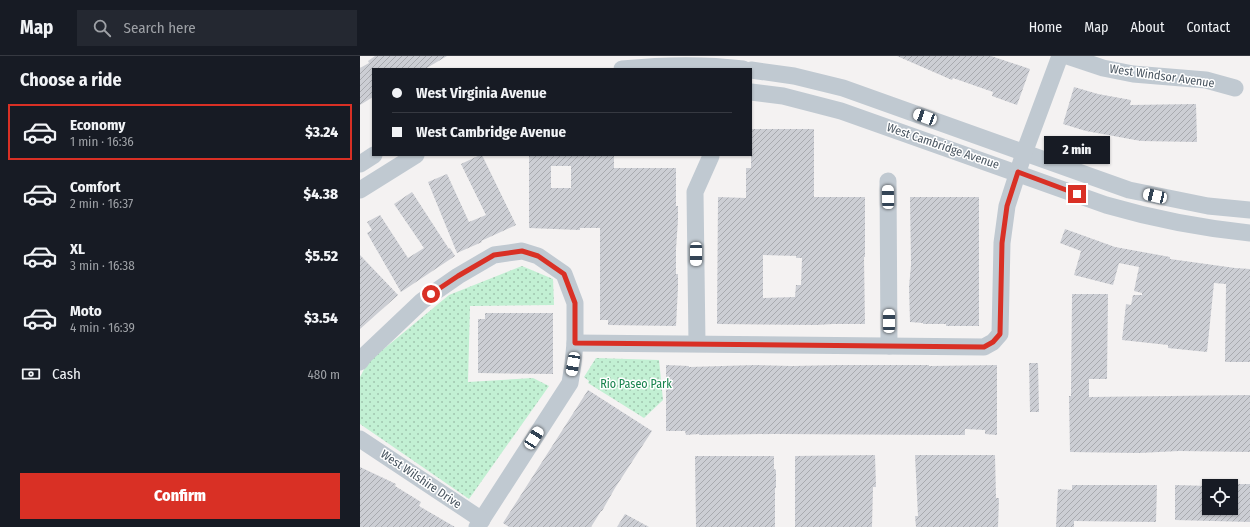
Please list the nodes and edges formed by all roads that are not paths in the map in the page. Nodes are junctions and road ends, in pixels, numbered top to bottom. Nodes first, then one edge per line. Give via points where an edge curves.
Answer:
1 (1060, 56) edge
2 (1067, 56) edge
3 (663, 64) edge
4 (630, 68) edge
5 (732, 68) edge
6 (752, 70) edge
7 (1235, 88) dead end
8 (752, 92) edge
9 (1024, 153) junction
10 (372, 156) edge
11 (414, 156) edge
12 (711, 156) dead end
13 (360, 164) edge
14 (1018, 172) junction
15 (888, 182) dead end
16 (360, 190) edge
17 (1250, 210) edge
18 (1250, 233) edge
19 (575, 343) junction
20 (697, 343) junction
21 (889, 346) junction
22 (360, 362) edge
23 (360, 439) edge
24 (479, 524) edge

1 - 9 street
2 - 7 street, West Windsor Avenue via 1103,68 1133,74 1206,80
3 - 4 street
3 - 5 street
6 - 9 street, West Cambridge Avenue via 794,76 843,88
8 - 14 street, West Cambridge Avenue via 818,104
9 - 14 street
9 - 17 street, West Cambridge Avenue via 1129,190 1208,206
10 - 13 street
11 - 16 street
12 - 20 street via 694,192
14 - 18 street, West Cambridge Avenue via 1106,205 1161,220
14 - 21 street via 1007,206 1002,243 1000,334 984,347
15 - 21 street
19 - 20 street
19 - 22 street via 575,303 564,274 538,256 522,251 494,255 422,300
19 - 24 street via 570,382
20 - 21 street
23 - 24 street, West Wilshire Drive

